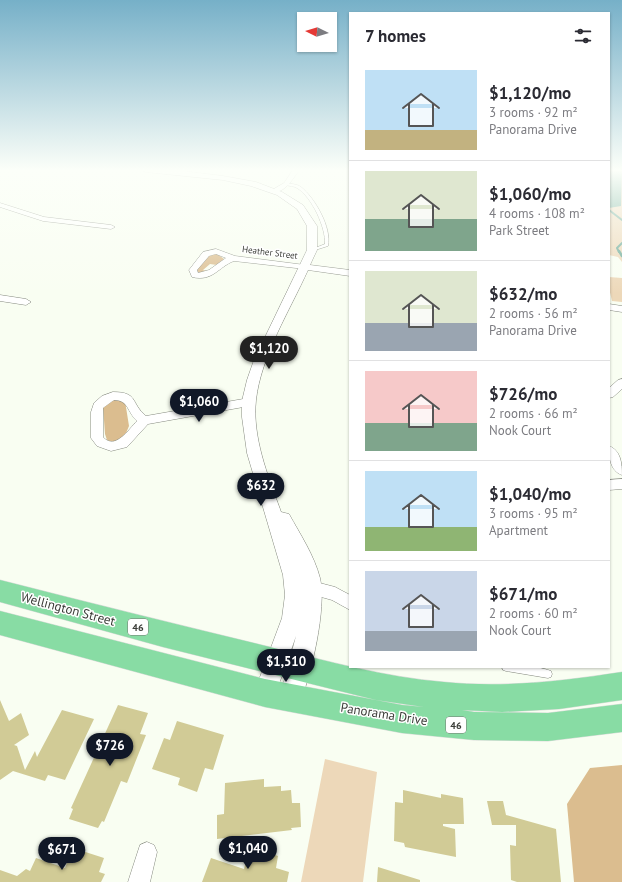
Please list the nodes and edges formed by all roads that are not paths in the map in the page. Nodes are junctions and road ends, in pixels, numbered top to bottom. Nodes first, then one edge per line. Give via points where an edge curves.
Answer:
1 (16, 211) edge
2 (304, 211) edge
3 (317, 211) edge
4 (111, 227) dead end
5 (312, 250) junction
6 (233, 258) dead end
7 (305, 267) junction
8 (349, 273) edge
9 (0, 298) edge
10 (26, 302) dead end
11 (610, 307) edge
12 (622, 309) edge
13 (622, 383) edge
14 (610, 393) edge
15 (249, 402) junction
16 (144, 421) junction
17 (610, 452) edge
18 (622, 470) edge
19 (262, 479) junction
20 (622, 484) edge
21 (610, 486) edge
22 (312, 588) junction
23 (0, 591) edge
24 (349, 602) edge
25 (0, 623) edge
26 (288, 665) junction
27 (512, 668) edge
28 (548, 674) dead end
29 (622, 686) edge
30 (278, 695) junction
31 (622, 718) edge
32 (147, 852) dead end
33 (139, 882) edge

1 - 4 street via 43,219
2 - 5 street via 314,230
3 - 5 lane via 328,238 327,245
5 - 7 street
6 - 7 street, Heather Street
7 - 8 street
7 - 15 street via 258,364
9 - 10 street
11 - 12 street
13 - 14 street
15 - 16 street
15 - 19 street via 249,422
16 - 16 street via 123,444 111,446 101,443 97,438 98,406 113,396 124,396 129,400 136,414
17 - 18 street
19 - 22 street via 308,571
19 - 26 street via 294,582
20 - 21 street
22 - 24 street via 336,594
22 - 26 street via 311,607
23 - 26 main road, Wellington Street / 46
25 - 30 main road, 46
26 - 29 main road, 46 via 376,686 444,696 502,698 559,695
26 - 30 street
27 - 28 lane
30 - 31 main road, Panorama Drive / 46 via 402,719 474,726 548,726
32 - 33 street

